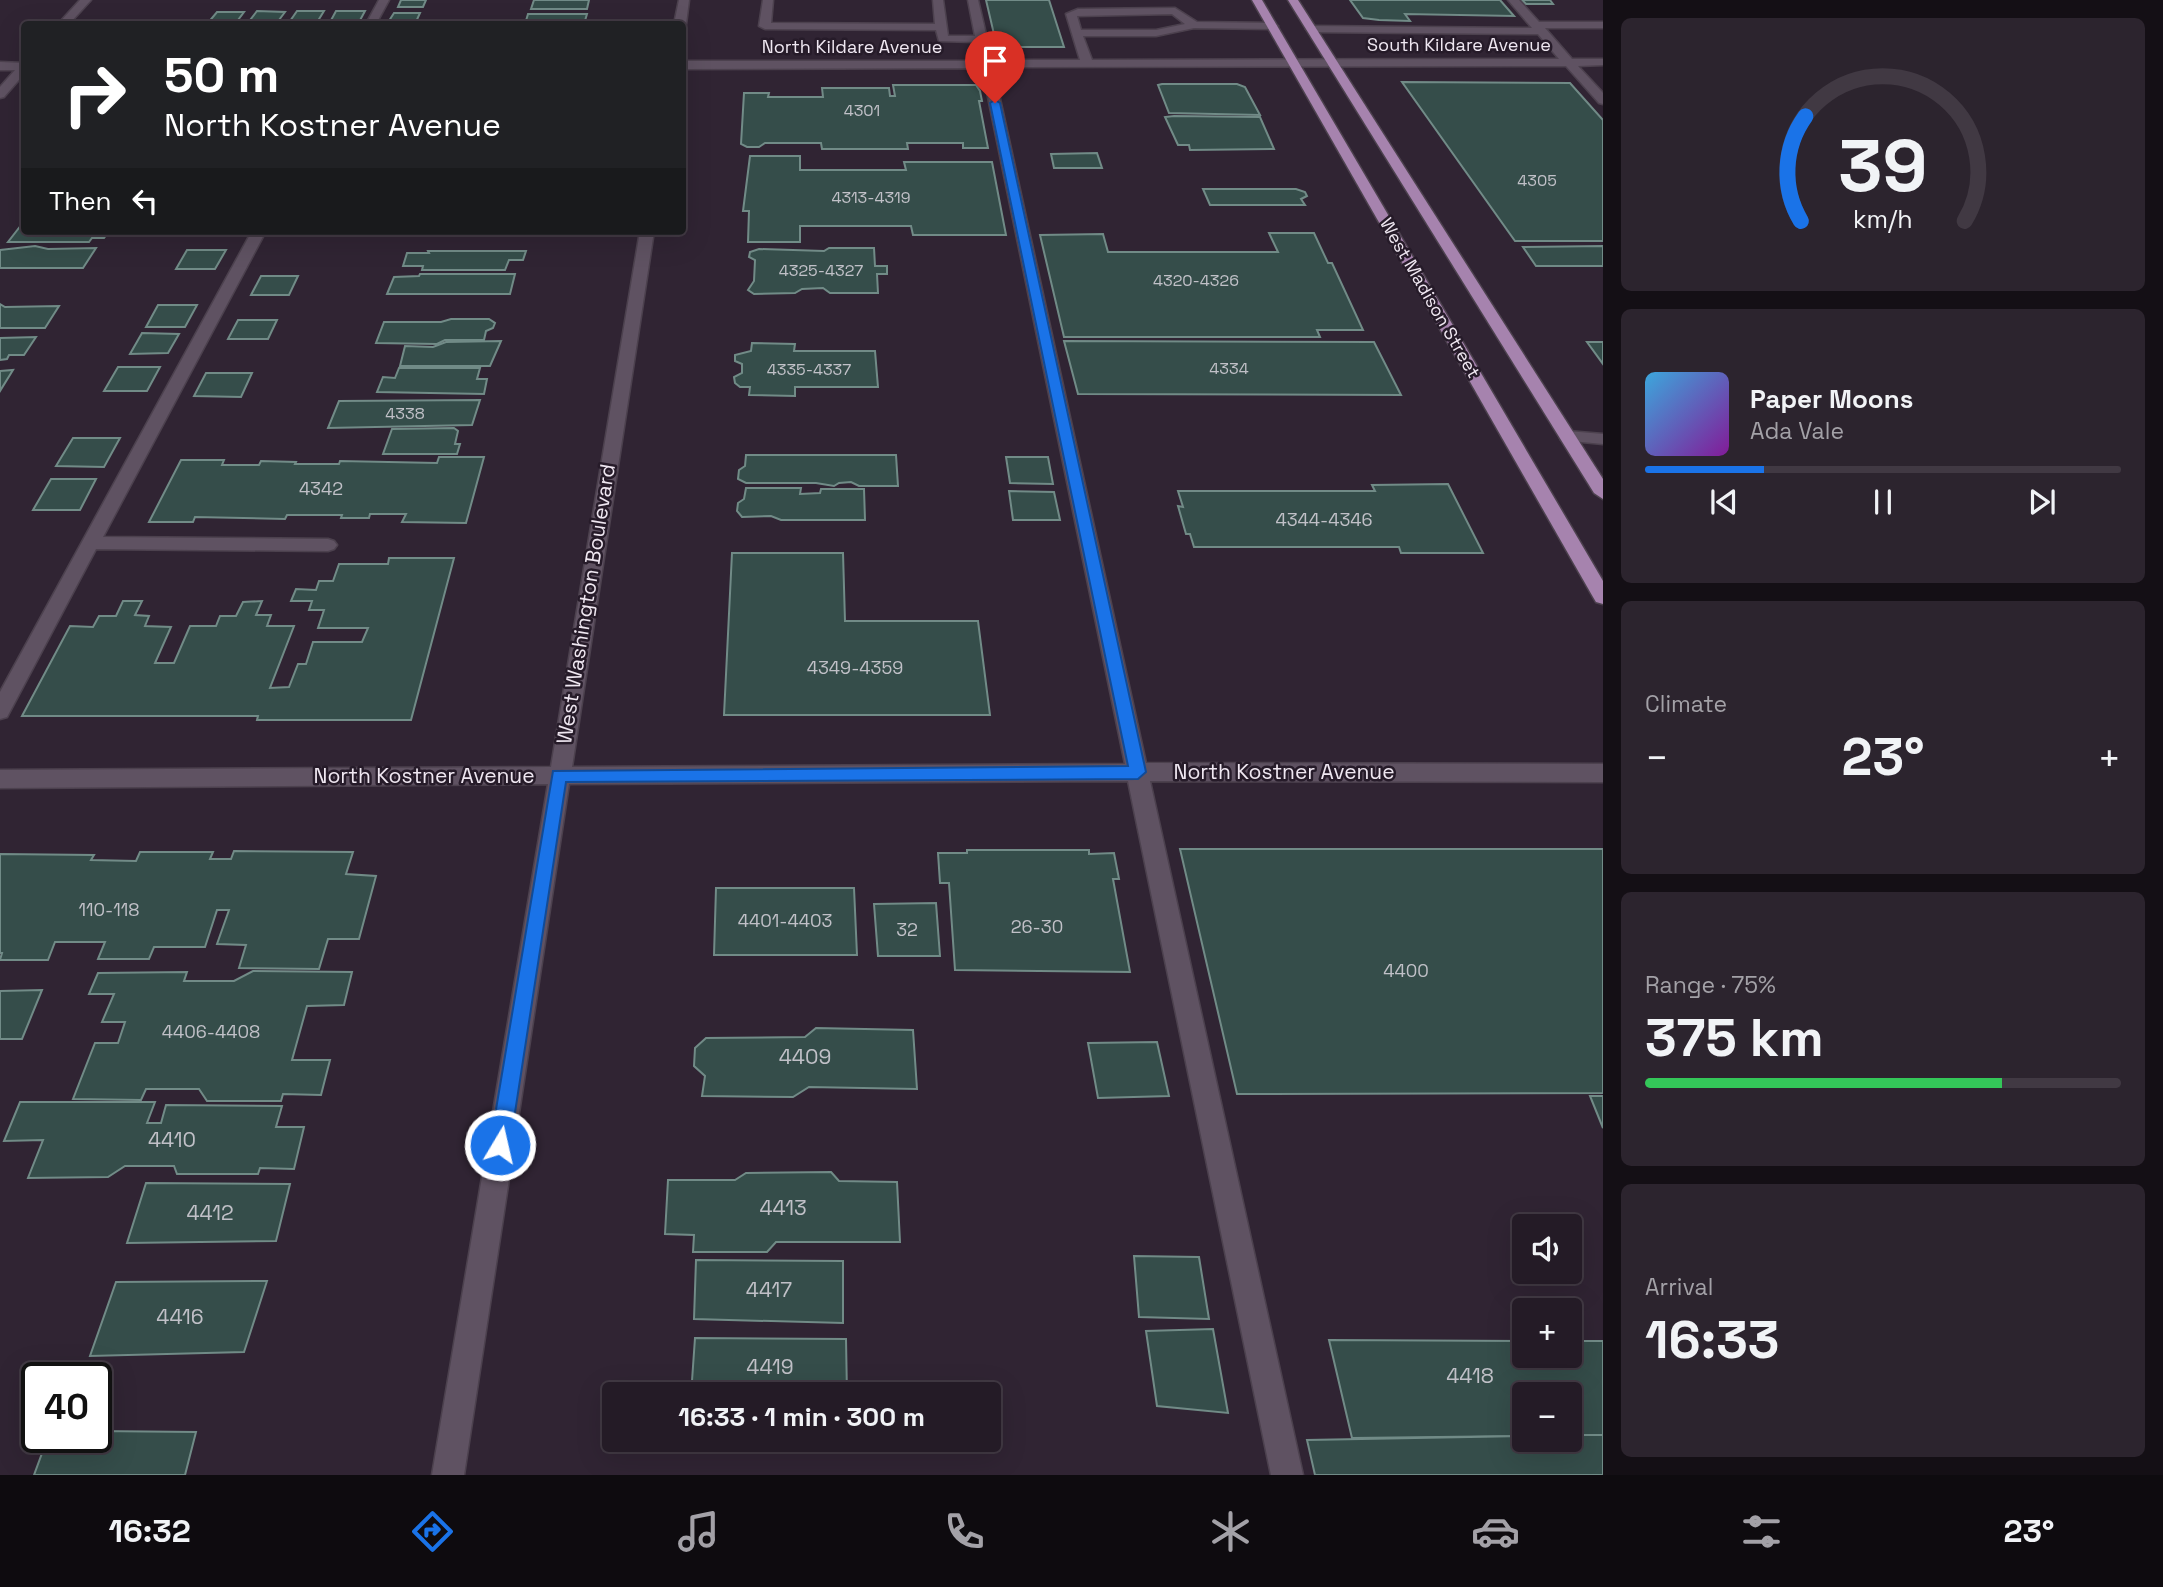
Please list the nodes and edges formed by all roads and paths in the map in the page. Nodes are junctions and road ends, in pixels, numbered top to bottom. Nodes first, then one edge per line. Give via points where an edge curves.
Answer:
1 (86, 0) edge
2 (384, 0) edge
3 (684, 0) edge
4 (768, 0) edge
5 (938, 0) edge
6 (973, 0) edge
7 (1257, 0) edge
8 (1293, 0) edge
9 (1513, 0) edge
10 (67, 21) edge
11 (373, 21) edge
12 (680, 21) edge
13 (1194, 25) junction
14 (1603, 25) edge
15 (1272, 26) junction
16 (941, 27) junction
17 (1538, 28) junction
18 (1312, 29) junction
19 (1076, 33) junction
20 (981, 39) junction
21 (1569, 62) junction
22 (1603, 62) edge
23 (1333, 63) junction
24 (987, 64) junction
25 (1087, 64) junction
26 (1293, 64) junction
27 (1315, 64) joint
28 (686, 65) edge
29 (0, 66) edge
30 (21, 66) edge
31 (21, 70) edge
32 (0, 94) edge
33 (1603, 100) edge
34 (257, 235) edge
35 (646, 235) edge
36 (1567, 436) junction
37 (1603, 439) edge
38 (1603, 493) edge
39 (90, 543) junction
40 (328, 545) dead end
41 (1603, 597) edge
42 (0, 711) edge
43 (1138, 772) junction
44 (1603, 773) edge
45 (559, 775) junction
46 (0, 779) edge
47 (448, 1475) edge
48 (1287, 1475) edge

1 - 10 street
2 - 11 street
3 - 12 street
4 - 16 street via 765,26 787,30
5 - 16 street
6 - 20 street
7 - 15 main road, West Madison Street
8 - 18 main road, West Madison Street
9 - 17 street
13 - 15 street
13 - 19 street via 1156,33
13 - 19 street via 1175,11 1092,11 1071,14
14 - 17 street
15 - 26 main road, West Madison Street
16 - 20 street via 943,39
17 - 18 street
17 - 21 street
18 - 23 main road, West Madison Street
19 - 25 street
20 - 24 street
21 - 22 street, South Kildare Avenue
21 - 23 street, South Kildare Avenue
21 - 33 street
23 - 27 street, South Kildare Avenue
23 - 36 main road, West Madison Street
24 - 25 street, North Kildare Avenue
24 - 28 street, North Kildare Avenue via 785,59
24 - 43 street
25 - 26 street, North Kildare Avenue
26 - 27 street, North Kildare Avenue
26 - 41 main road, West Madison Street
29 - 30 street
31 - 32 street
34 - 39 street
35 - 45 street, West Washington Boulevard
36 - 37 street
36 - 38 main road, West Madison Street
39 - 40 street
39 - 42 street
43 - 44 street, North Kostner Avenue
43 - 45 street, North Kostner Avenue
43 - 48 street
45 - 46 street, North Kostner Avenue
45 - 47 street, West Washington Boulevard

